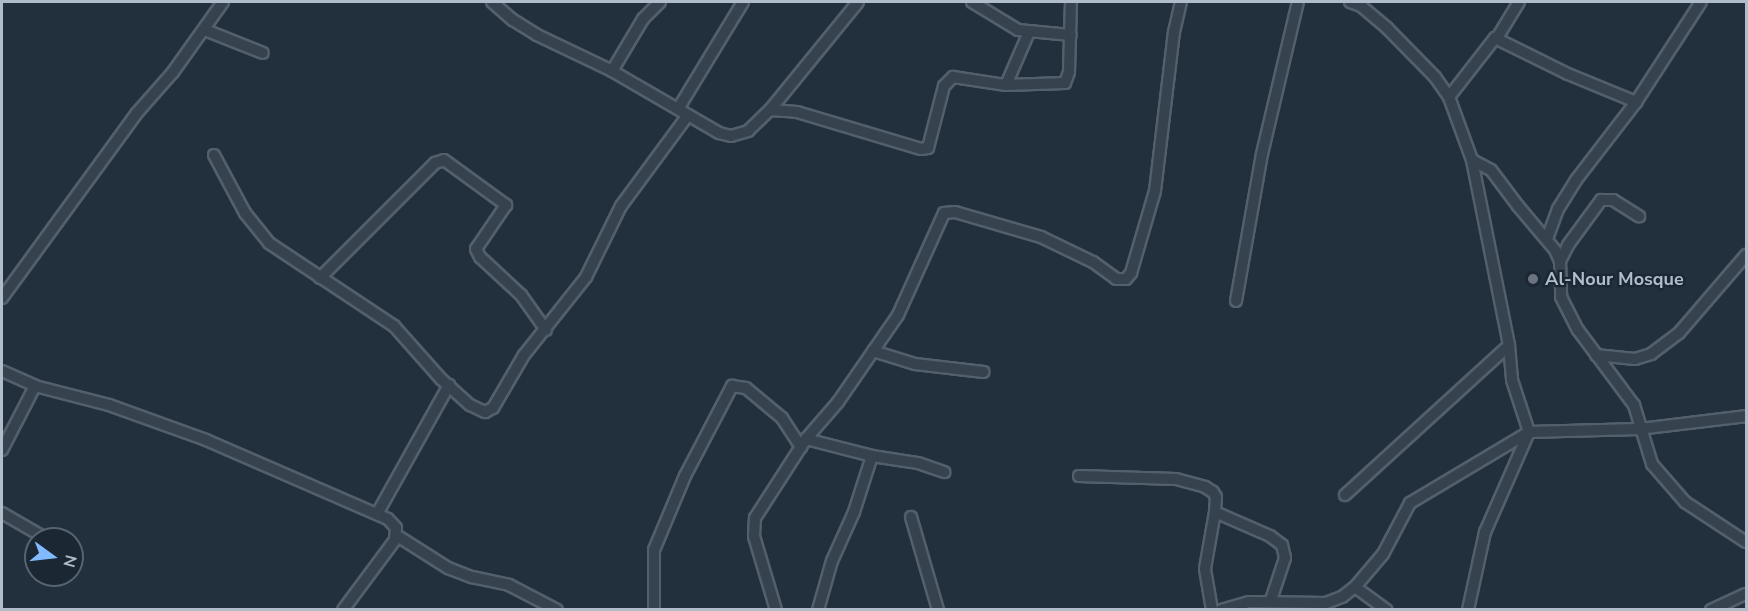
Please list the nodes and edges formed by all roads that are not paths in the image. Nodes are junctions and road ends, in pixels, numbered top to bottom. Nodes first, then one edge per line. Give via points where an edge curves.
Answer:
1 (224, 2) edge
2 (492, 2) edge
3 (660, 2) edge
4 (743, 2) edge
5 (858, 2) edge
6 (972, 2) edge
7 (1071, 2) edge
8 (1182, 2) edge
9 (1298, 2) edge
10 (1350, 2) edge
11 (1519, 2) edge
12 (1701, 2) edge
13 (1365, 4) edge
14 (205, 30) junction
15 (1029, 32) junction
16 (1071, 35) junction
17 (1497, 38) junction
18 (263, 53) dead end
19 (612, 71) junction
20 (1006, 85) junction
21 (1449, 97) junction
22 (1636, 102) junction
23 (678, 109) junction
24 (770, 110) junction
25 (688, 115) junction
26 (214, 155) dead end
27 (1472, 160) junction
28 (1639, 216) dead end
29 (1547, 239) junction
30 (1746, 255) edge
31 (1560, 261) junction
32 (320, 278) junction
33 (2, 298) edge
34 (1236, 301) dead end
35 (546, 330) junction
36 (1509, 345) junction
37 (873, 351) junction
38 (1596, 356) junction
39 (2, 371) edge
40 (984, 372) dead end
41 (448, 385) junction
42 (35, 386) junction
43 (1746, 416) edge
44 (1639, 429) junction
45 (1529, 432) junction
46 (803, 443) junction
47 (2, 450) edge
48 (872, 456) junction
49 (944, 472) dead end
50 (1079, 476) dead end
51 (1345, 495) dead end
52 (1215, 512) junction
53 (2, 513) edge
54 (377, 514) junction
55 (911, 517) dead end
56 (26, 527) edge
57 (396, 535) junction
58 (1746, 542) edge
59 (1355, 587) junction
60 (1746, 594) edge
61 (1271, 600) junction
62 (536, 605) edge
63 (343, 609) edge
64 (557, 609) edge
65 (654, 609) edge
66 (776, 609) edge
67 (818, 609) edge
68 (938, 609) edge
69 (1212, 609) edge
70 (1221, 609) edge
71 (1387, 609) edge
72 (1467, 609) edge
73 (1711, 609) edge

1 - 14 street
2 - 19 street via 537,35
3 - 19 street via 639,26
4 - 23 street
5 - 24 street
6 - 15 street via 1008,25
7 - 16 street
8 - 37 street via 1174,32 1155,190 1138,255 1126,279 1116,279 1093,262 1041,237 946,212 898,315
9 - 34 street via 1262,154
10 - 13 street
11 - 17 street
12 - 22 street
13 - 21 street via 1435,77
14 - 18 street
14 - 33 street via 136,114
15 - 16 street
15 - 20 street
16 - 20 street via 1070,72 1065,83
17 - 21 street via 1490,40
17 - 22 street via 1568,74
19 - 23 street
20 - 24 street via 958,76 947,81 932,140 925,149 797,112
21 - 27 street
22 - 29 street via 1576,180 1558,209
23 - 25 street
24 - 25 street via 748,131 731,136
25 - 35 street via 621,206 586,277
26 - 32 street via 259,232
27 - 29 street via 1491,170
27 - 36 street
28 - 31 street via 1613,200 1601,200
29 - 31 street
30 - 38 street via 1679,333 1651,354 1635,359
31 - 38 street via 1562,297
32 - 35 street via 435,163 444,160 506,205 476,249 521,295
32 - 41 street via 394,326
35 - 41 street via 524,355 493,408 482,411 470,405
36 - 45 street via 1512,380
36 - 51 street
37 - 40 street via 915,364
37 - 46 street via 838,402
38 - 44 street via 1634,405
39 - 42 street
41 - 54 street
42 - 47 street
42 - 54 street via 109,405 206,440
43 - 44 street
44 - 45 street
44 - 58 street via 1652,464 1670,488 1705,518
45 - 59 street via 1410,503 1383,554
45 - 72 street via 1485,532
46 - 48 street
46 - 65 street via 782,418 746,388 732,386 685,476 654,550
46 - 66 street via 753,525
48 - 49 street
48 - 67 street
50 - 52 street via 1155,477 1193,483 1213,492
52 - 61 street via 1282,545 1285,558
52 - 69 street via 1205,570
53 - 56 street
54 - 57 street via 392,523
55 - 68 street
57 - 62 street via 448,568 500,582
57 - 63 street
59 - 61 street via 1326,603
59 - 71 street
60 - 73 street
61 - 70 street
62 - 64 street

